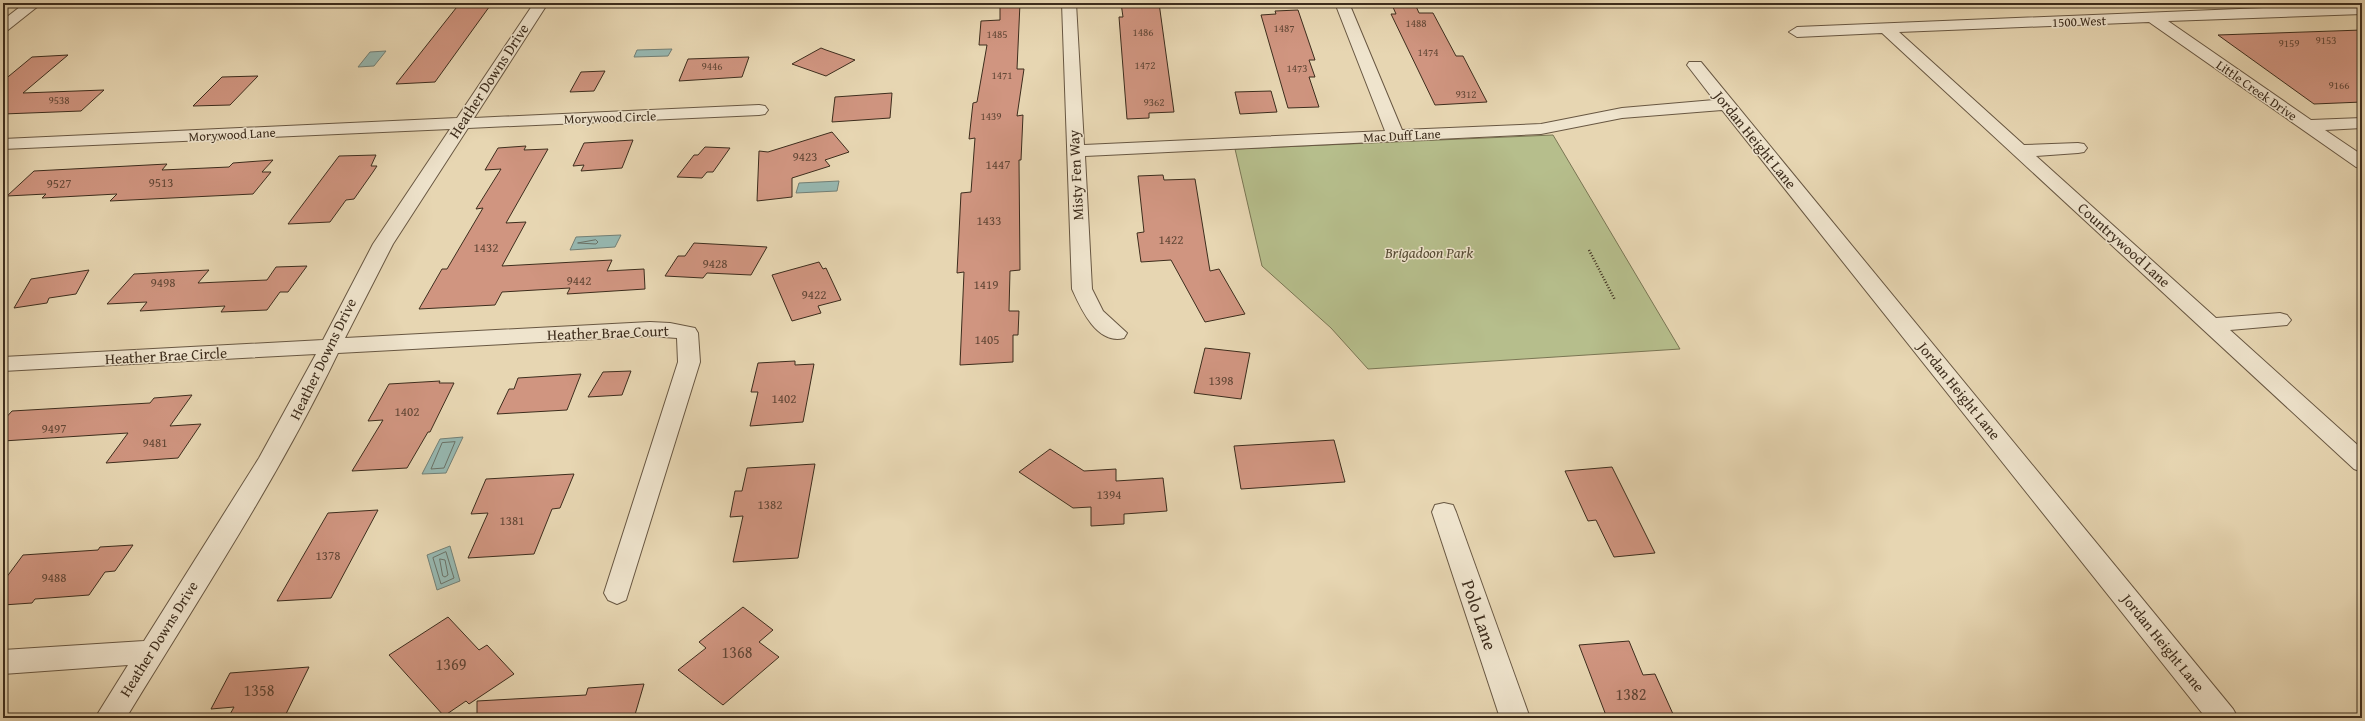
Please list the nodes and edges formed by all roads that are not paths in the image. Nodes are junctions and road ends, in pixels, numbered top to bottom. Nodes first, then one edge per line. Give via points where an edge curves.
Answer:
1 (35, 3) edge
2 (540, 3) edge
3 (1069, 3) edge
4 (1342, 3) edge
5 (2362, 9) edge
6 (2153, 18) junction
7 (3, 27) edge
8 (1885, 28) junction
9 (1797, 32) dead end
10 (1695, 65) dead end
11 (1727, 104) junction
12 (759, 110) dead end
13 (462, 123) junction
14 (2362, 123) edge
15 (2308, 125) junction
16 (1396, 136) junction
17 (3, 144) edge
18 (2078, 148) dead end
19 (1075, 150) junction
20 (2019, 151) junction
21 (2362, 162) edge
22 (2280, 320) dead end
23 (2212, 325) junction
24 (1116, 333) dead end
25 (330, 347) junction
26 (3, 364) edge
27 (2362, 463) edge
28 (1444, 512) dead end
29 (617, 593) dead end
30 (151, 652) junction
31 (3, 662) edge
32 (110, 718) edge
33 (1515, 718) edge
34 (2223, 718) edge

1 - 7 street
2 - 13 street, Heather Downs Drive
3 - 19 street, Misty Fen Way
4 - 16 street
5 - 6 street, 1500 West
6 - 8 street, 1500 West
6 - 15 street, Little Creek Drive
8 - 9 street, 1500 West
8 - 20 street, Countrywood Lane
10 - 11 street, Jordan Height Lane
11 - 16 street, Mac Duff Lane via 1622,113 1541,129
11 - 34 street, Jordan Height Lane
12 - 13 street, Morywood Circle
13 - 17 street, Morywood Lane
13 - 25 street, Heather Downs Drive via 383,244 360,284
14 - 15 street
15 - 21 street, Little Creek Drive
16 - 19 street, Mac Duff Lane
18 - 20 street
19 - 24 street, Misty Fen Way via 1082,289 1094,315
20 - 23 street, Countrywood Lane
22 - 23 street
23 - 27 street, Countrywood Lane
25 - 26 street, Heather Brae Circle
25 - 29 street, Heather Brae Court via 650,329 687,334 689,362
25 - 30 street, Heather Downs Drive via 290,426
28 - 33 street, Polo Lane
30 - 31 street
30 - 32 street, Heather Downs Drive

